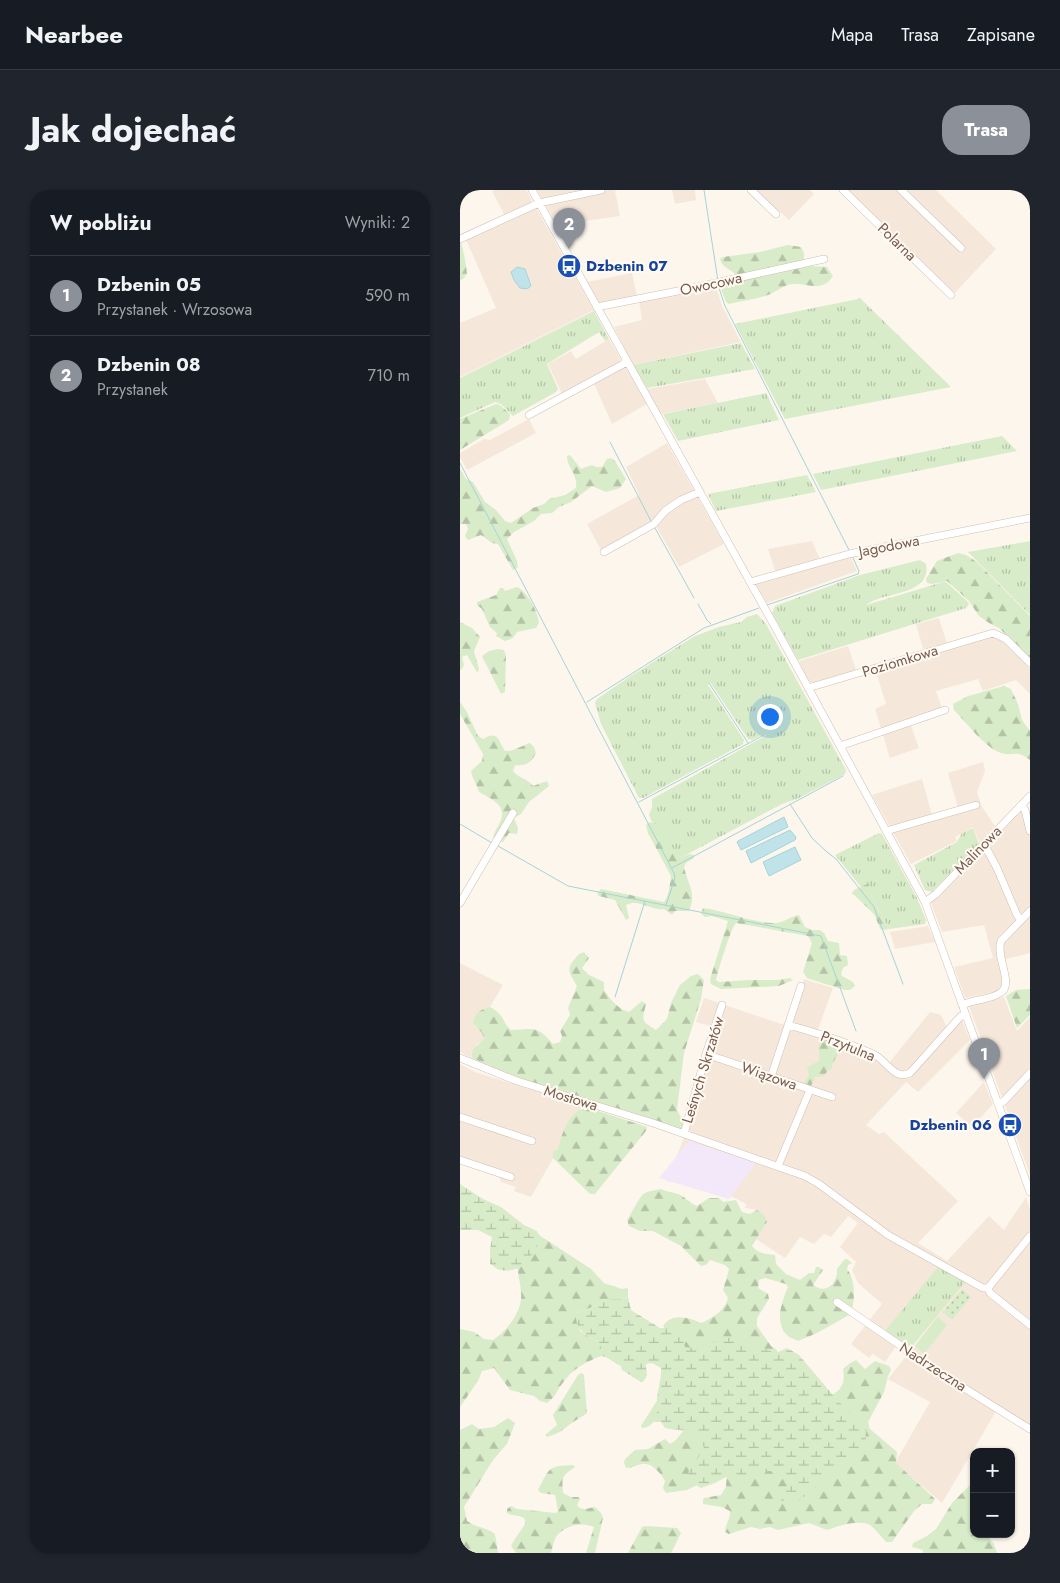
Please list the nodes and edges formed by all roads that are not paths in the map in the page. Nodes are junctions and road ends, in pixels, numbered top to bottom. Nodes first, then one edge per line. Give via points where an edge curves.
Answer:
1 (532, 190) edge
2 (601, 190) edge
3 (751, 190) edge
4 (843, 190) edge
5 (901, 190) edge
6 (539, 203) junction
7 (776, 214) dead end
8 (460, 239) edge
9 (961, 248) dead end
10 (824, 259) dead end
11 (951, 295) dead end
12 (597, 308) junction
13 (627, 362) junction
14 (529, 415) dead end
15 (700, 492) junction
16 (1030, 518) edge
17 (604, 552) dead end
18 (750, 582) junction
19 (1030, 663) edge
20 (808, 688) junction
21 (945, 710) dead end
22 (840, 746) junction
23 (1030, 796) edge
24 (976, 805) dead end
25 (1021, 805) junction
26 (513, 813) dead end
27 (886, 831) junction
28 (1030, 831) edge
29 (984, 844) junction
30 (925, 902) junction
31 (460, 903) edge
32 (1030, 911) edge
33 (1021, 920) junction
34 (801, 986) dead end
35 (962, 1005) junction
36 (722, 1006) dead end
37 (966, 1014) junction
38 (789, 1025) junction
39 (706, 1054) junction
40 (460, 1059) edge
41 (1030, 1072) edge
42 (772, 1077) junction
43 (810, 1090) junction
44 (832, 1097) dead end
45 (998, 1104) junction
46 (460, 1117) edge
47 (684, 1134) junction
48 (532, 1141) dead end
49 (460, 1160) edge
50 (778, 1166) junction
51 (511, 1177) dead end
52 (1030, 1192) edge
53 (1030, 1236) edge
54 (988, 1288) junction
55 (837, 1302) dead end
56 (1030, 1325) edge
57 (1030, 1429) edge

1 - 6 street
2 - 6 street
3 - 7 street
4 - 11 street, Polarna
5 - 9 street
6 - 8 street
6 - 12 street
10 - 12 street, Owocowa
12 - 13 street
13 - 14 street
13 - 15 street
15 - 17 street via 681,500 654,524
15 - 18 street
16 - 18 street, Jagodowa via 849,554
18 - 20 street
19 - 20 street, Poziomkowa via 1006,639 992,633
20 - 22 street
21 - 22 street
22 - 27 street
23 - 25 street, Malinowa
24 - 27 street
25 - 28 street
25 - 29 street, Malinowa
26 - 31 street
27 - 30 street
29 - 30 street, Malinowa
29 - 33 street
30 - 35 street
32 - 33 street
33 - 35 street via 999,947 1007,984 1004,990
34 - 38 street
35 - 37 street
36 - 39 street, Leśnych Skrzatów
37 - 38 street, Przytulna via 905,1076 900,1076 869,1052
37 - 45 street
38 - 42 street
39 - 42 street, Wiązowa
39 - 47 street, Leśnych Skrzatów
40 - 47 street, Mostowa via 517,1081
41 - 45 street
42 - 43 street, Wiązowa
43 - 44 street, Wiązowa
43 - 50 street
45 - 52 street
46 - 48 street
47 - 50 street, Mostowa
49 - 51 street
50 - 54 street, Mostowa via 814,1181 888,1235
53 - 54 street
54 - 56 street
55 - 57 street, Nadrzeczna

